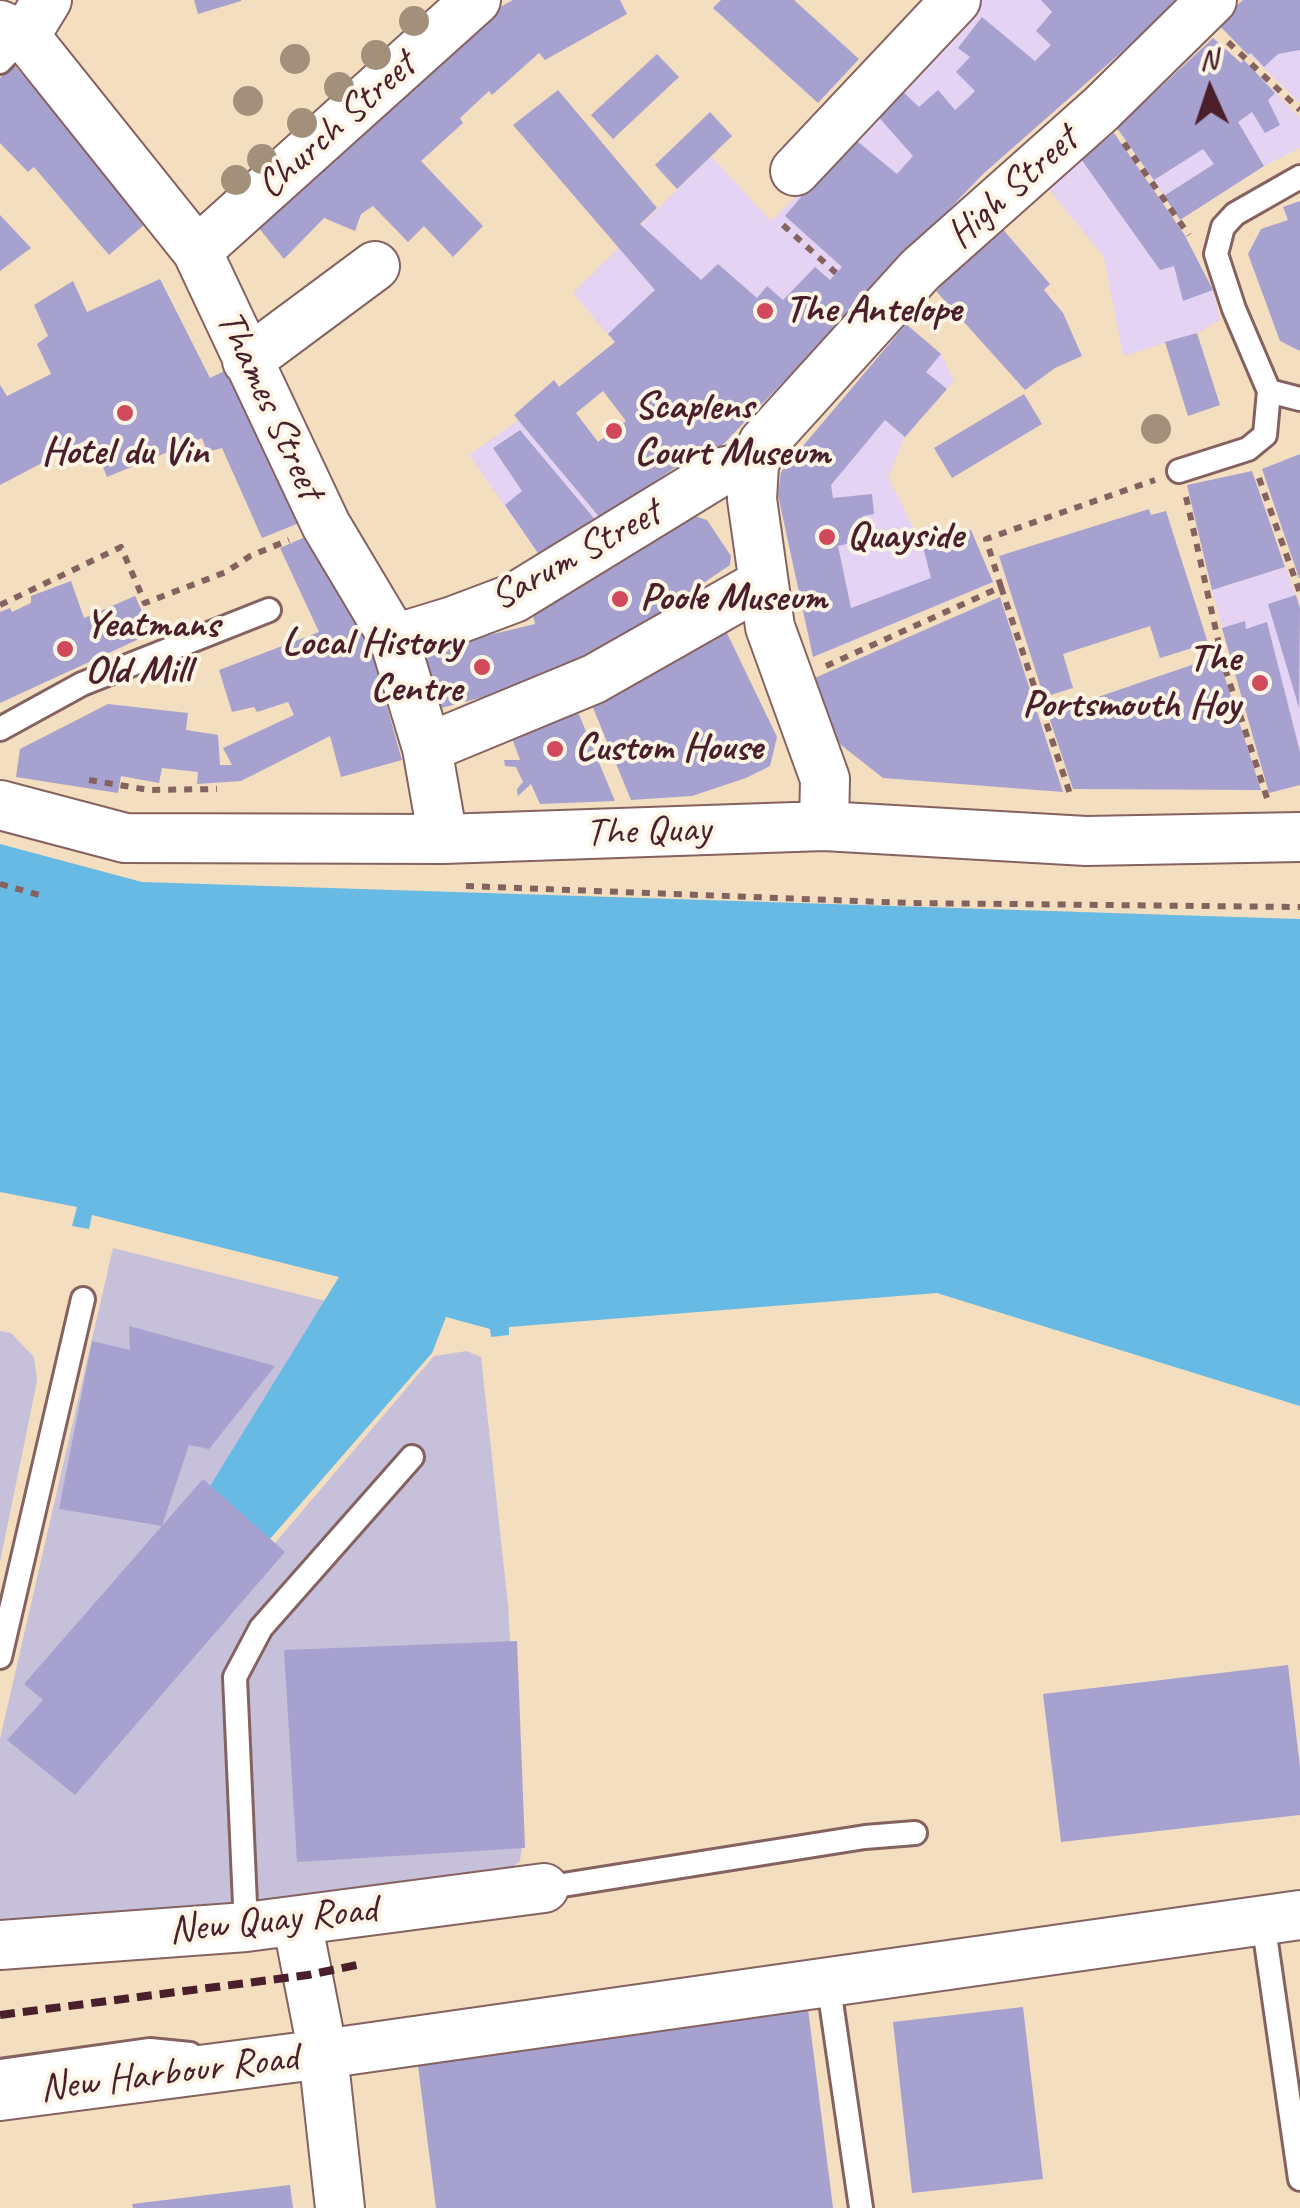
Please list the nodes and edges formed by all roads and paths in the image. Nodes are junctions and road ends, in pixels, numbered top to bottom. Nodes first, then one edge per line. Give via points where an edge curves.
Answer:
1 (476, 0) edge
2 (956, 0) edge
3 (1205, 7) edge
4 (18, 31) edge
5 (1101, 109) junction
6 (1300, 110) edge
7 (795, 171) dead end
8 (1300, 177) edge
9 (783, 225) dead end
10 (198, 252) junction
11 (1216, 254) junction
12 (375, 266) dead end
13 (836, 274) dead end
14 (247, 361) junction
15 (1268, 391) junction
16 (1300, 399) edge
17 (1248, 449) junction
18 (754, 466) junction
19 (1180, 471) junction
20 (326, 524) junction
21 (763, 583) junction
22 (1001, 587) junction
23 (1300, 593) edge
24 (0, 605) edge
25 (269, 610) dead end
26 (394, 639) junction
27 (788, 683) junction
28 (0, 729) edge
29 (426, 748) junction
30 (119, 784) dead end
31 (217, 789) dead end
32 (0, 805) edge
33 (824, 826) junction
34 (1290, 837) edge
35 (443, 839) junction
36 (1086, 841) junction
37 (0, 884) edge
38 (456, 885) dead end
39 (43, 896) dead end
40 (1300, 907) edge
41 (83, 1299) dead end
42 (412, 1457) dead end
43 (0, 1657) edge
44 (915, 1833) dead end
45 (544, 1888) joint
46 (1282, 1918) edge
47 (297, 1921) junction
48 (246, 1927) junction
49 (0, 1945) edge
50 (828, 1981) junction
51 (323, 2054) junction
52 (238, 2065) junction
53 (0, 2070) edge
54 (0, 2096) edge
55 (1300, 2180) edge
56 (340, 2208) edge
57 (861, 2208) edge

1 - 10 street, Church Street
2 - 7 street
3 - 5 street, High Street
3 - 6 path
4 - 10 street, Thames Street
5 - 11 path via 1178,222
5 - 18 street, High Street via 898,292 763,443
8 - 11 lane via 1235,214 1223,227
9 - 13 path
10 - 14 street, Thames Street
11 - 15 lane
12 - 14 street
14 - 20 street, Thames Street
15 - 16 lane
15 - 17 lane via 1265,435
17 - 19 lane
17 - 23 path
18 - 21 street
18 - 26 street, Sarum Street via 718,473 514,598
19 - 22 path via 986,539
19 - 34 path via 1223,662
20 - 24 path via 144,603 121,547
20 - 26 street, Thames Street
21 - 27 street
21 - 29 street via 594,680
22 - 27 path
22 - 36 path
25 - 28 lane via 82,684
26 - 29 street, Thames Street
27 - 33 street via 824,779
29 - 35 street, Thames Street
30 - 31 path
32 - 35 street, The Quay via 125,838
33 - 35 street, The Quay
33 - 36 street, The Quay
34 - 36 street, The Quay
37 - 39 path
38 - 40 path via 910,903
41 - 43 lane
42 - 48 lane via 261,1628 235,1677
44 - 45 lane
45 - 47 street, New Quay Road
46 - 50 street
46 - 55 lane
47 - 48 street, New Quay Road
47 - 51 street, New Harbour Road
48 - 49 street, New Quay Road
50 - 51 street
50 - 57 lane
51 - 52 street, New Harbour Road
51 - 56 street
52 - 53 lane via 150,2050
52 - 54 street, New Harbour Road

